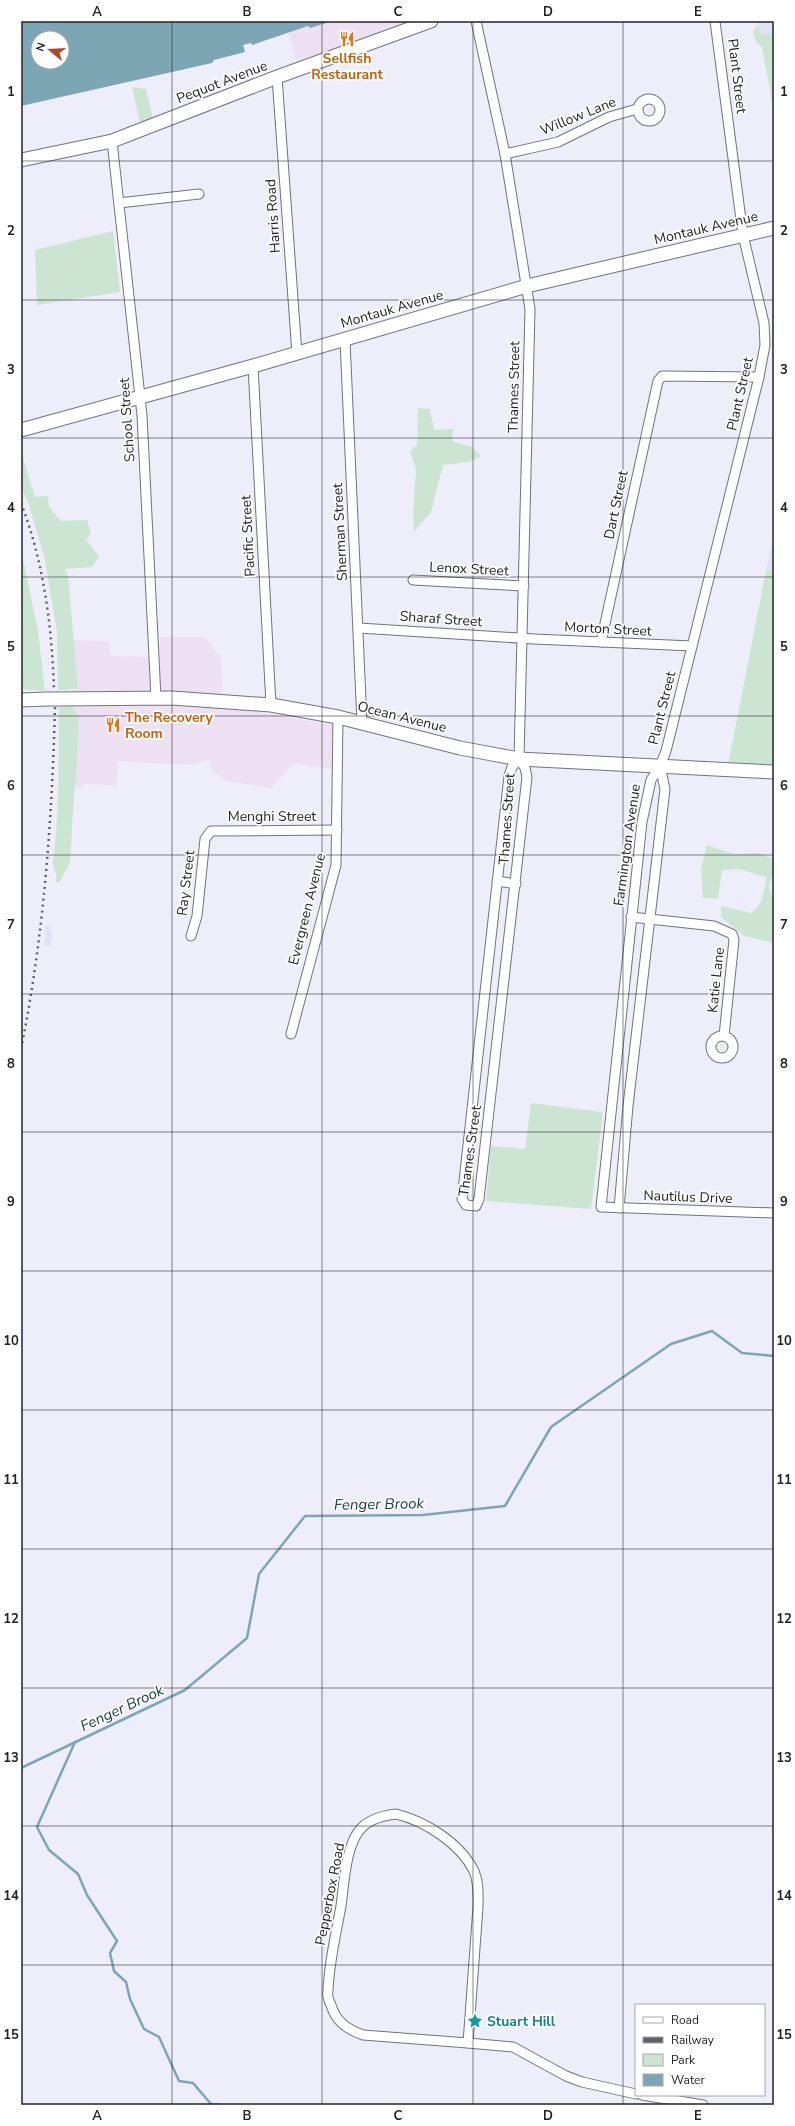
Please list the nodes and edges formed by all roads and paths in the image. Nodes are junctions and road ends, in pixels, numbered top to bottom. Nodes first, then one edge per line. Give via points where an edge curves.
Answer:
1 (431, 21) edge
2 (476, 21) edge
3 (716, 21) edge
4 (277, 77) junction
5 (637, 109) dead end
6 (112, 141) junction
7 (505, 154) junction
8 (21, 160) edge
9 (199, 194) dead end
10 (119, 203) junction
11 (774, 228) edge
12 (743, 235) junction
13 (527, 286) junction
14 (345, 340) junction
15 (297, 354) junction
16 (253, 366) junction
17 (759, 377) junction
18 (140, 397) junction
19 (21, 430) edge
20 (413, 580) dead end
21 (524, 586) junction
22 (359, 628) junction
23 (522, 638) junction
24 (601, 642) junction
25 (692, 646) junction
26 (156, 698) junction
27 (21, 700) edge
28 (271, 705) junction
29 (338, 717) junction
30 (362, 723) junction
31 (519, 760) junction
32 (660, 766) junction
33 (774, 772) edge
34 (336, 830) junction
35 (208, 833) joint
36 (497, 881) junction
37 (516, 884) junction
38 (631, 917) junction
39 (651, 919) junction
40 (191, 936) dead end
41 (291, 1034) dead end
42 (724, 1036) dead end
43 (479, 1052) junction
44 (496, 1053) junction
45 (601, 1207) joint
46 (619, 1208) junction
47 (774, 1213) edge
48 (468, 2043) junction
49 (635, 2094) edge
50 (648, 2096) edge
51 (703, 2105) edge

1 - 4 street, Pequot Avenue
2 - 7 street, Thames Street
3 - 12 street, Plant Street
4 - 6 street, Pequot Avenue
4 - 15 street, Harris Road
5 - 7 street, Willow Lane via 609,117 558,142
6 - 8 street, Pequot Avenue
6 - 10 street, School Street
7 - 13 street, Thames Street
9 - 10 street
10 - 18 street, School Street
11 - 12 street, Montauk Avenue
12 - 13 street, Montauk Avenue
12 - 17 street, Plant Street via 764,323 765,345
13 - 14 street, Montauk Avenue
13 - 21 street, Thames Street via 530,310
14 - 15 street, Montauk Avenue
14 - 22 street, Sherman Street
15 - 16 street, Montauk Avenue
16 - 18 street, Montauk Avenue
16 - 28 street, Pacific Street
17 - 24 street, Dart Street via 662,376 658,381
17 - 25 street, Plant Street
18 - 19 street, Montauk Avenue
18 - 26 street, School Street
20 - 21 street, Lenox Street
21 - 23 street, Thames Street
22 - 23 street, Sharaf Street
22 - 30 street, Sherman Street
23 - 24 street, Morton Street
23 - 31 street, Thames Street
24 - 25 street, Morton Street
25 - 32 street, Plant Street
26 - 27 street, Ocean Avenue
26 - 28 street, Ocean Avenue
28 - 29 street, Ocean Avenue
29 - 30 street, Ocean Avenue
29 - 34 street, Evergreen Avenue
30 - 31 street, Ocean Avenue
31 - 32 street, Ocean Avenue
31 - 36 street, Thames Street via 512,767 509,776
31 - 37 street, Thames Street via 525,768 527,777
32 - 33 street, Ocean Avenue
32 - 38 street, Farmington Avenue via 651,780 646,800
32 - 39 street, Farmington Avenue via 665,789
34 - 35 street, Menghi Street via 218,830
34 - 41 street, Evergreen Avenue via 336,864
35 - 40 street, Ray Street via 205,840 197,916
36 - 37 street, Thames Street
36 - 43 street, Thames Street
37 - 44 street, Thames Street
38 - 39 street, Katie Lane
38 - 45 street, Farmington Avenue
39 - 42 street, Katie Lane via 714,926 732,934 734,940
39 - 46 street, Farmington Avenue via 628,1106
43 - 44 street
43 - 44 street, Thames Street via 462,1199 466,1205 472,1206 476,1206 479,1199
45 - 46 street, Nautilus Drive
46 - 47 street, Nautilus Drive
48 - 48 street, Pepperbox Road via 363,2035 349,2030 337,2020 328,1993 349,1855 355,1837 372,1819 396,1814 410,1817 450,1842 464,1855 474,1872 478,1889 478,1907
48 - 49 street, Pepperbox Road via 513,2047 566,2076
50 - 51 street

